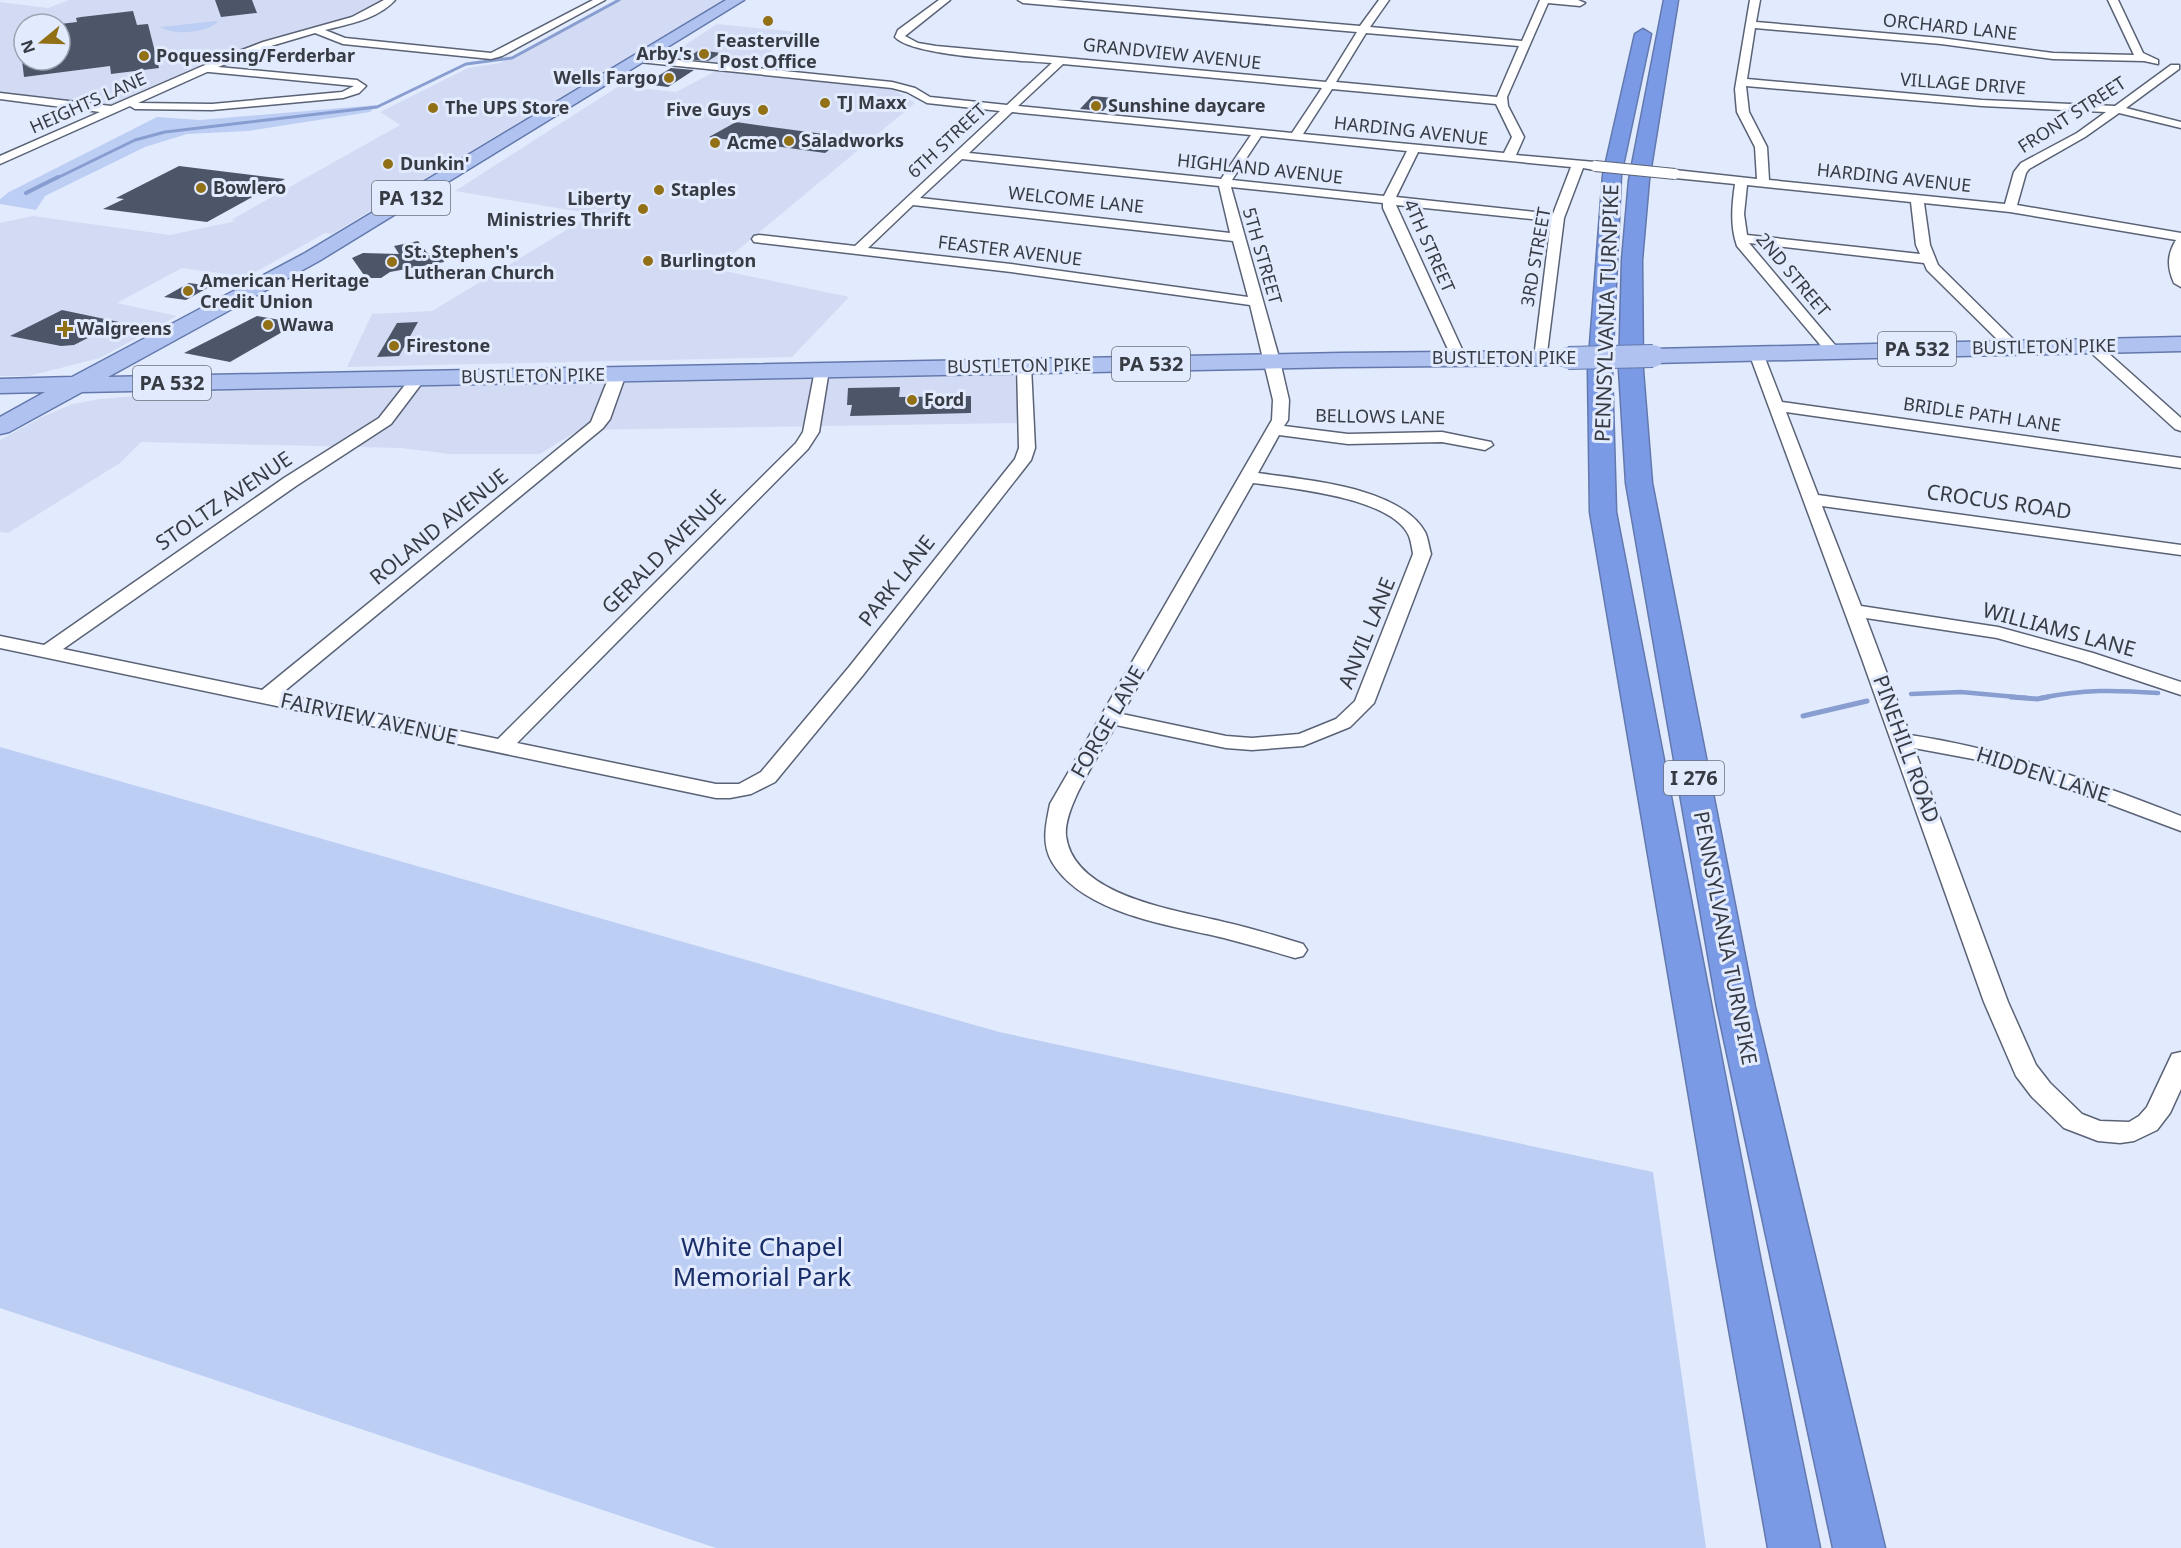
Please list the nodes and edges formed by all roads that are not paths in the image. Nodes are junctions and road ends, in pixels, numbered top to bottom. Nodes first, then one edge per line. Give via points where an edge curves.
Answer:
1 (390, 0) edge
2 (600, 0) edge
3 (737, 0) edge
4 (945, 0) edge
5 (1023, 0) edge
6 (1384, 0) edge
7 (1545, 0) edge
8 (1651, 0) edge
9 (1671, 0) edge
10 (1755, 0) edge
11 (2113, 0) edge
12 (1580, 3) dead end
13 (1751, 25) junction
14 (1361, 30) junction
15 (318, 31) junction
16 (1527, 44) junction
17 (2145, 58) junction
18 (639, 59) junction
19 (1062, 59) junction
20 (2178, 67) edge
21 (206, 68) junction
22 (1741, 82) junction
23 (1328, 85) junction
24 (0, 96) edge
25 (15, 98) junction
26 (1502, 101) junction
27 (0, 104) edge
28 (119, 108) junction
29 (1008, 108) junction
30 (2118, 109) junction
31 (2181, 125) edge
32 (1258, 133) junction
33 (1295, 137) junction
34 (1414, 149) junction
35 (958, 155) junction
36 (1508, 158) junction
37 (0, 160) edge
38 (1578, 165) junction
39 (1741, 181) junction
40 (1225, 182) junction
41 (1763, 183) junction
42 (1917, 199) junction
43 (1389, 200) junction
44 (909, 201) junction
45 (2010, 208) junction
46 (1558, 219) junction
47 (2181, 237) edge
48 (759, 238) dead end
49 (1238, 238) junction
50 (1740, 238) junction
51 (2181, 242) edge
52 (858, 250) junction
53 (1927, 259) junction
54 (2181, 283) edge
55 (1257, 302) junction
56 (2181, 344) edge
57 (2092, 346) junction
58 (2014, 348) junction
59 (141, 349) junction
60 (1833, 351) junction
61 (1756, 352) junction
62 (1459, 358) junction
63 (1541, 358) junction
64 (1273, 361) junction
65 (1024, 366) junction
66 (822, 370) junction
67 (618, 374) junction
68 (417, 379) junction
69 (153, 383) junction
70 (77, 385) junction
71 (2, 386) edge
72 (1777, 406) junction
73 (7, 424) edge
74 (2181, 426) edge
75 (1275, 430) junction
76 (1485, 445) dead end
77 (2181, 463) edge
78 (1248, 477) junction
79 (1810, 499) junction
80 (2181, 550) edge
81 (1853, 610) junction
82 (0, 642) edge
83 (47, 652) junction
84 (2181, 688) edge
85 (266, 697) junction
86 (1110, 718) junction
87 (1902, 740) junction
88 (502, 747) junction
89 (738, 791) joint
90 (2181, 824) edge
91 (1295, 950) dead end
92 (2181, 1061) edge
93 (1794, 1548) edge
94 (1858, 1548) edge

1 - 15 street, HEIGHTS LANE via 363,16
2 - 15 street via 491,56 343,41
3 - 18 main road, PA 132
4 - 19 street, GRANDVIEW AVENUE via 902,32 902,40 948,50
5 - 14 street
6 - 14 street
7 - 12 street
7 - 16 street
8 - 93 highway, PENNSYLVANIA TURNPIKE / I 276 via 1612,175 1600,370 1603,512
9 - 94 highway, PENNSYLVANIA TURNPIKE / I 276 via 1639,180 1632,260 1631,370 1639,483 1736,1007
10 - 13 street
11 - 17 street via 2139,55
13 - 17 street, ORCHARD LANE via 1941,41 2052,56
13 - 22 street
14 - 16 street
14 - 23 street
15 - 21 street, HEIGHTS LANE via 267,44
16 - 26 street
17 - 20 street, ORCHARD LANE
18 - 29 street, HARDING AVENUE via 892,85 925,99
18 - 59 main road, PA 132 via 312,257
19 - 23 street, GRANDVIEW AVENUE
19 - 29 street, 6TH STREET
20 - 30 street, FRONT STREET
21 - 28 street, HEIGHTS LANE
21 - 28 street via 361,86 343,95 212,107
22 - 30 street, VILLAGE DRIVE via 1982,103
22 - 41 street via 1743,112 1761,147
23 - 26 street, GRANDVIEW AVENUE
23 - 33 street
24 - 25 street
25 - 27 street
25 - 28 street
26 - 36 street via 1518,137
28 - 37 street, HEIGHTS LANE
29 - 32 street, HARDING AVENUE
29 - 35 street, 6TH STREET
30 - 31 street, VILLAGE DRIVE
30 - 45 street, FRONT STREET via 2025,166
32 - 33 street, HARDING AVENUE
32 - 40 street
33 - 34 street, HARDING AVENUE
34 - 36 street, HARDING AVENUE
34 - 43 street, 4TH STREET
35 - 40 street, HIGHLAND AVENUE
35 - 44 street, 6TH STREET
36 - 38 street, HARDING AVENUE
38 - 39 street, HARDING AVENUE, bridge
38 - 46 street, 3RD STREET
39 - 41 street, HARDING AVENUE
39 - 50 street, 2ND STREET
40 - 43 street, HIGHLAND AVENUE
40 - 49 street, 5TH STREET
41 - 42 street, HARDING AVENUE
42 - 45 street, HARDING AVENUE
42 - 53 street
43 - 46 street, HIGHLAND AVENUE
43 - 62 street, 4TH STREET via 1391,213
44 - 49 street, WELCOME LANE
44 - 52 street, 6TH STREET
45 - 47 street, HARDING AVENUE
46 - 63 street, 3RD STREET
48 - 52 street, FEASTER AVENUE
49 - 55 street, 5TH STREET
50 - 53 street
50 - 60 street, 2ND STREET
51 - 54 street via 2175,258
52 - 55 street, FEASTER AVENUE
53 - 58 street
55 - 64 street, 5TH STREET
56 - 57 main road, BUSTLETON PIKE / PA 532
57 - 58 main road, BUSTLETON PIKE / PA 532
57 - 74 street
58 - 60 main road, BUSTLETON PIKE / PA 532
59 - 69 main road via 134,375
59 - 70 main road, PA 132
59 - 71 main road via 80,371
60 - 61 main road, BUSTLETON PIKE / PA 532
61 - 63 main road, BUSTLETON PIKE / PA 532, bridge
61 - 72 street, PINEHILL ROAD
62 - 63 main road, BUSTLETON PIKE / PA 532
62 - 64 main road, BUSTLETON PIKE / PA 532
64 - 65 main road, BUSTLETON PIKE / PA 532
64 - 75 street, FORGE LANE via 1282,410
65 - 66 main road, BUSTLETON PIKE / PA 532
65 - 89 street, PARK LANE via 1027,448 1023,460 768,777
66 - 67 main road, BUSTLETON PIKE / PA 532
66 - 88 street, GERALD AVENUE via 810,432 802,446
67 - 68 main road, BUSTLETON PIKE / PA 532
67 - 85 street, ROLAND AVENUE via 597,425
68 - 69 main road, BUSTLETON PIKE / PA 532
68 - 83 street, STOLTZ AVENUE via 385,421 290,482
69 - 70 main road, BUSTLETON PIKE / PA 532
69 - 73 main road via 85,398
70 - 71 main road, BUSTLETON PIKE / PA 532
70 - 73 main road, PA 132
71 - 73 main road via 25,395 22,410
72 - 77 street, BRIDLE PATH LANE
72 - 79 street, PINEHILL ROAD
75 - 76 street, BELLOWS LANE via 1348,439 1442,437
75 - 78 street, FORGE LANE
78 - 86 street, FORGE LANE
78 - 86 street, ANVIL LANE via 1360,497 1390,508 1418,533 1422,555 1364,703 1348,720 1325,733 1278,744 1226,742
79 - 80 street, CROCUS ROAD
79 - 81 street, PINEHILL ROAD
81 - 84 street, WILLIAMS LANE via 1998,633
81 - 87 street, PINEHILL ROAD
82 - 83 street, FAIRVIEW AVENUE
83 - 85 street, FAIRVIEW AVENUE
85 - 88 street, FAIRVIEW AVENUE
86 - 91 street, FORGE LANE via 1056,816 1054,833 1065,862 1089,888 1111,900
87 - 90 street, HIDDEN LANE via 1972,751 2044,771
87 - 92 street, PINEHILL ROAD via 1996,1002 2025,1069 2057,1107 2083,1126 2098,1131 2134,1131 2148,1124 2157,1113
88 - 89 street, FAIRVIEW AVENUE via 716,791

